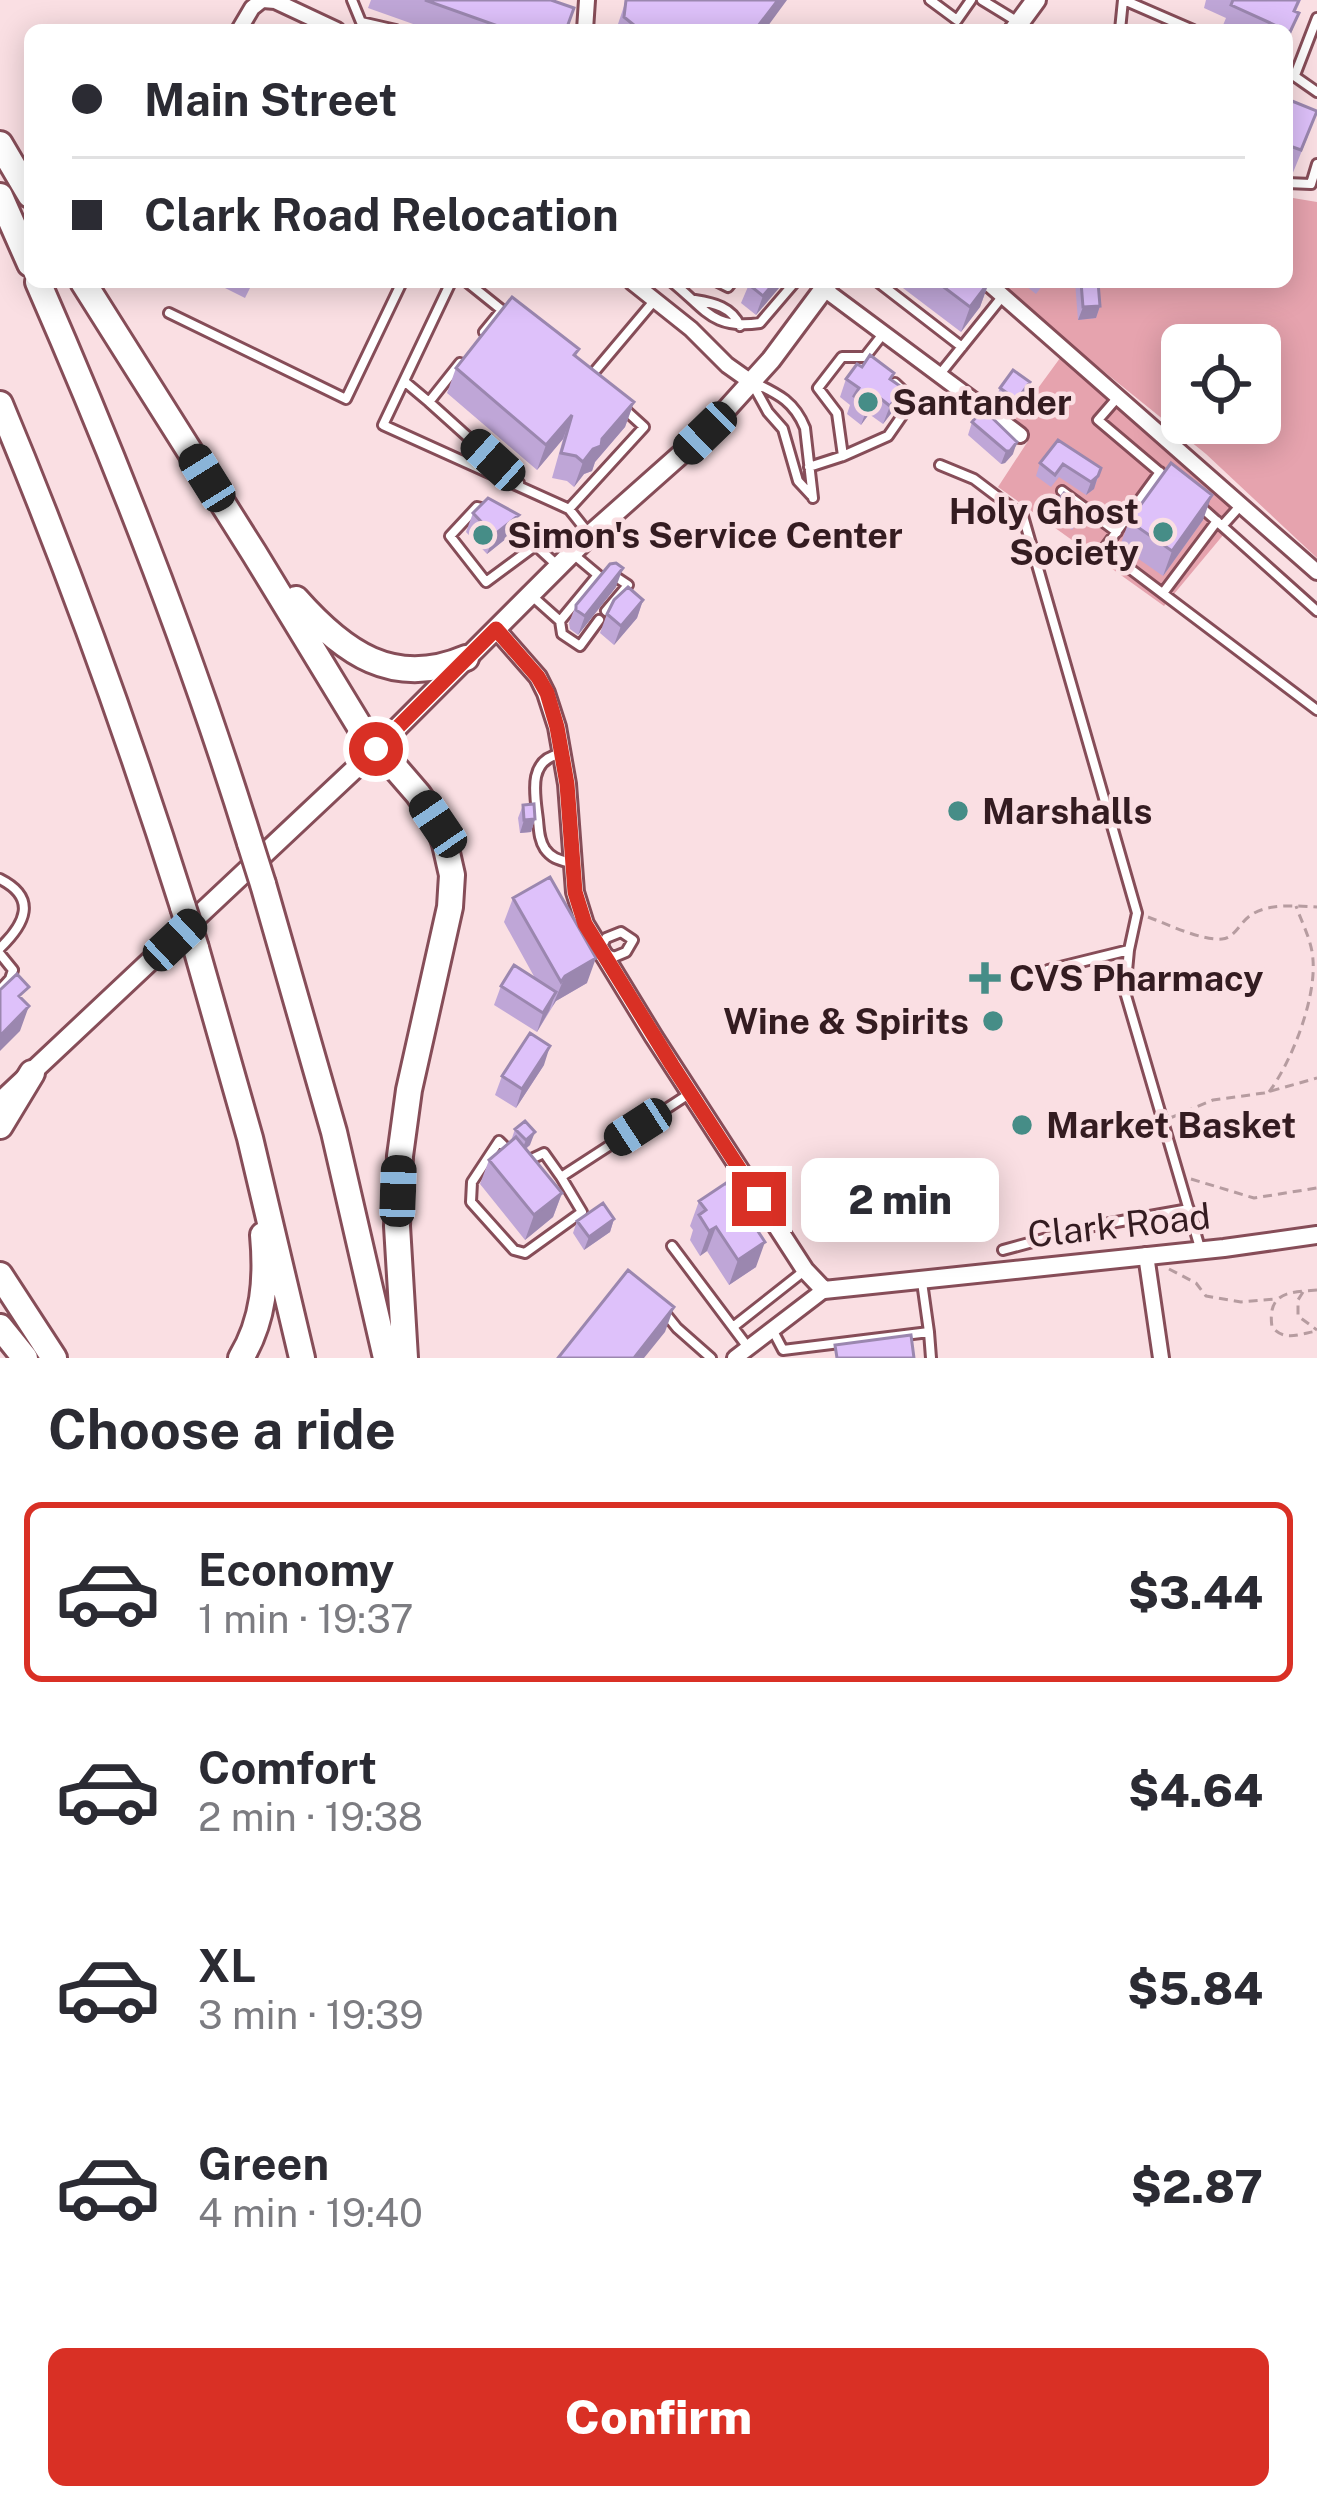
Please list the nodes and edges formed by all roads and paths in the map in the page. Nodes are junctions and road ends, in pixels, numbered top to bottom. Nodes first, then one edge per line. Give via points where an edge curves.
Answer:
1 (263, 0) edge
2 (352, 0) edge
3 (930, 0) edge
4 (971, 0) edge
5 (982, 0) edge
6 (1124, 0) edge
7 (1138, 3) edge
8 (1317, 17) edge
9 (243, 24) edge
10 (326, 24) edge
11 (376, 24) edge
12 (1014, 24) edge
13 (1181, 24) edge
14 (1293, 69) edge
15 (0, 145) edge
16 (1316, 170) edge
17 (1293, 183) edge
18 (24, 185) edge
19 (0, 196) edge
20 (24, 250) edge
21 (40, 288) edge
22 (87, 288) edge
23 (399, 288) edge
24 (448, 288) edge
25 (474, 288) edge
26 (640, 288) edge
27 (680, 288) edge
28 (790, 288) edge
29 (825, 288) edge
30 (831, 288) edge
31 (886, 288) edge
32 (994, 288) edge
33 (1003, 296) junction
34 (655, 300) junction
35 (502, 310) junction
36 (169, 314) dead end
37 (519, 323) edge
38 (884, 333) junction
39 (962, 347) junction
40 (865, 357) junction
41 (939, 375) junction
42 (404, 381) junction
43 (751, 382) junction
44 (602, 390) edge
45 (1118, 397) junction
46 (429, 402) junction
47 (616, 402) edge
48 (0, 404) edge
49 (1020, 436) dead end
50 (843, 456) junction
51 (940, 465) dead end
52 (809, 467) junction
53 (1160, 472) junction
54 (1173, 483) edge
55 (525, 489) junction
56 (1062, 491) edge
57 (1199, 505) edge
58 (1240, 506) junction
59 (569, 509) junction
60 (1220, 524) junction
61 (1117, 532) junction
62 (590, 535) junction
63 (536, 544) junction
64 (254, 553) junction
65 (565, 560) junction
66 (1317, 572) edge
67 (598, 575) junction
68 (1163, 593) junction
69 (531, 595) junction
70 (1317, 610) edge
71 (560, 621) junction
72 (496, 629) junction
73 (466, 658) junction
74 (1317, 710) edge
75 (376, 749) junction
76 (562, 753) junction
77 (572, 863) junction
78 (0, 879) edge
79 (1296, 906) junction
80 (1317, 907) edge
81 (1137, 913) junction
82 (1129, 950) junction
83 (0, 951) edge
84 (1048, 970) dead end
85 (0, 990) edge
86 (32, 1072) junction
87 (1317, 1078) edge
88 (0, 1092) edge
89 (1269, 1092) junction
90 (690, 1093) junction
91 (0, 1102) edge
92 (1163, 1122) junction
93 (0, 1126) edge
94 (250, 1138) junction
95 (1179, 1175) junction
96 (561, 1177) junction
97 (1317, 1188) edge
98 (1189, 1209) junction
99 (1317, 1235) edge
100 (672, 1246) dead end
101 (1004, 1250) dead end
102 (1200, 1250) junction
103 (1146, 1255) junction
104 (805, 1270) junction
105 (3, 1276) edge
106 (922, 1279) junction
107 (824, 1290) junction
108 (1317, 1290) edge
109 (1304, 1291) junction
110 (1276, 1300) junction
111 (658, 1304) edge
112 (0, 1327) edge
113 (733, 1328) junction
114 (772, 1330) junction
115 (1317, 1330) edge
116 (929, 1332) junction
117 (782, 1354) edge
118 (740, 1355) edge
119 (25, 1358) edge
120 (54, 1358) edge
121 (241, 1358) edge
122 (302, 1358) edge
123 (386, 1358) edge
124 (405, 1358) edge
125 (711, 1358) edge
126 (931, 1358) edge
127 (1161, 1358) edge

1 - 9 street
1 - 10 street
2 - 11 lane via 361,22
3 - 4 lane via 957,20
5 - 12 lane
6 - 7 lane
7 - 13 lane
8 - 14 lane
15 - 18 highway
16 - 17 lane via 1311,184
19 - 20 highway
21 - 123 highway, bridge via 222,753 329,1112
22 - 64 highway
23 - 36 lane via 346,399
24 - 42 lane
25 - 35 lane
26 - 34 street
27 - 28 lane via 703,311 740,326 760,323
29 - 43 main road
30 - 38 street
31 - 39 lane
32 - 33 street
33 - 39 lane
33 - 45 street
34 - 43 street
34 - 44 lane via 588,378
35 - 37 lane
35 - 46 lane
38 - 40 lane
38 - 41 street
39 - 41 lane
40 - 50 lane via 842,357 818,388 837,413
40 - 50 lane via 913,400 888,436
41 - 49 street
42 - 46 lane
42 - 55 lane via 382,425
43 - 52 lane via 796,409
43 - 52 lane via 783,429 798,481 813,498
43 - 62 main road
45 - 53 lane via 1098,420
45 - 58 street
46 - 55 lane
47 - 59 lane via 644,427
48 - 94 highway, bridge via 102,663
50 - 52 lane
51 - 81 lane via 1023,516
53 - 54 lane
53 - 61 lane
55 - 59 lane
56 - 61 lane
57 - 60 lane
58 - 60 lane
58 - 66 street
59 - 62 lane
60 - 68 lane
60 - 70 lane
61 - 68 lane via 1105,549
62 - 65 main road
63 - 63 lane via 499,513 478,507 450,536 486,582
63 - 65 lane
64 - 73 highway via 362,657 420,669
64 - 75 highway
65 - 67 lane
65 - 69 main road
67 - 71 lane
67 - 71 lane via 628,584 580,646 562,634
68 - 74 lane
69 - 71 lane
69 - 72 main road
72 - 73 main road
72 - 76 street via 547,693
73 - 75 main road
75 - 86 main road
75 - 124 highway via 438,824 452,874 400,1156
76 - 77 street
76 - 77 lane via 541,764 534,789 546,851
77 - 90 street via 599,950
78 - 83 lane via 17,890 24,912
79 - 80 path
79 - 81 path via 1251,914 1224,940
79 - 89 path via 1312,952 1312,984 1293,1054
81 - 82 lane
82 - 84 lane
82 - 92 lane via 1125,992
83 - 85 lane via 14,970
86 - 88 main road
86 - 91 main road
86 - 93 highway
87 - 89 path
89 - 92 path via 1205,1102
90 - 96 lane
90 - 104 street
92 - 95 lane
94 - 121 highway via 265,1274
94 - 122 highway
95 - 97 path via 1254,1198
95 - 98 lane
96 - 96 lane via 582,1212 525,1253 470,1202 472,1182 499,1142 521,1164 544,1153
98 - 101 lane
98 - 102 lane
99 - 102 street, Clark Road
100 - 113 lane
102 - 103 street, Clark Road
103 - 106 street, Clark Road
103 - 110 path via 1206,1295
103 - 127 street
104 - 107 street
104 - 113 lane
105 - 120 highway
106 - 107 street, Clark Road
106 - 116 lane
107 - 114 street
108 - 109 path
109 - 110 path
109 - 115 path via 1298,1316
110 - 115 path via 1276,1332
111 - 125 lane
112 - 119 highway
113 - 118 lane
114 - 117 lane
114 - 118 street
116 - 117 lane
116 - 126 lane

